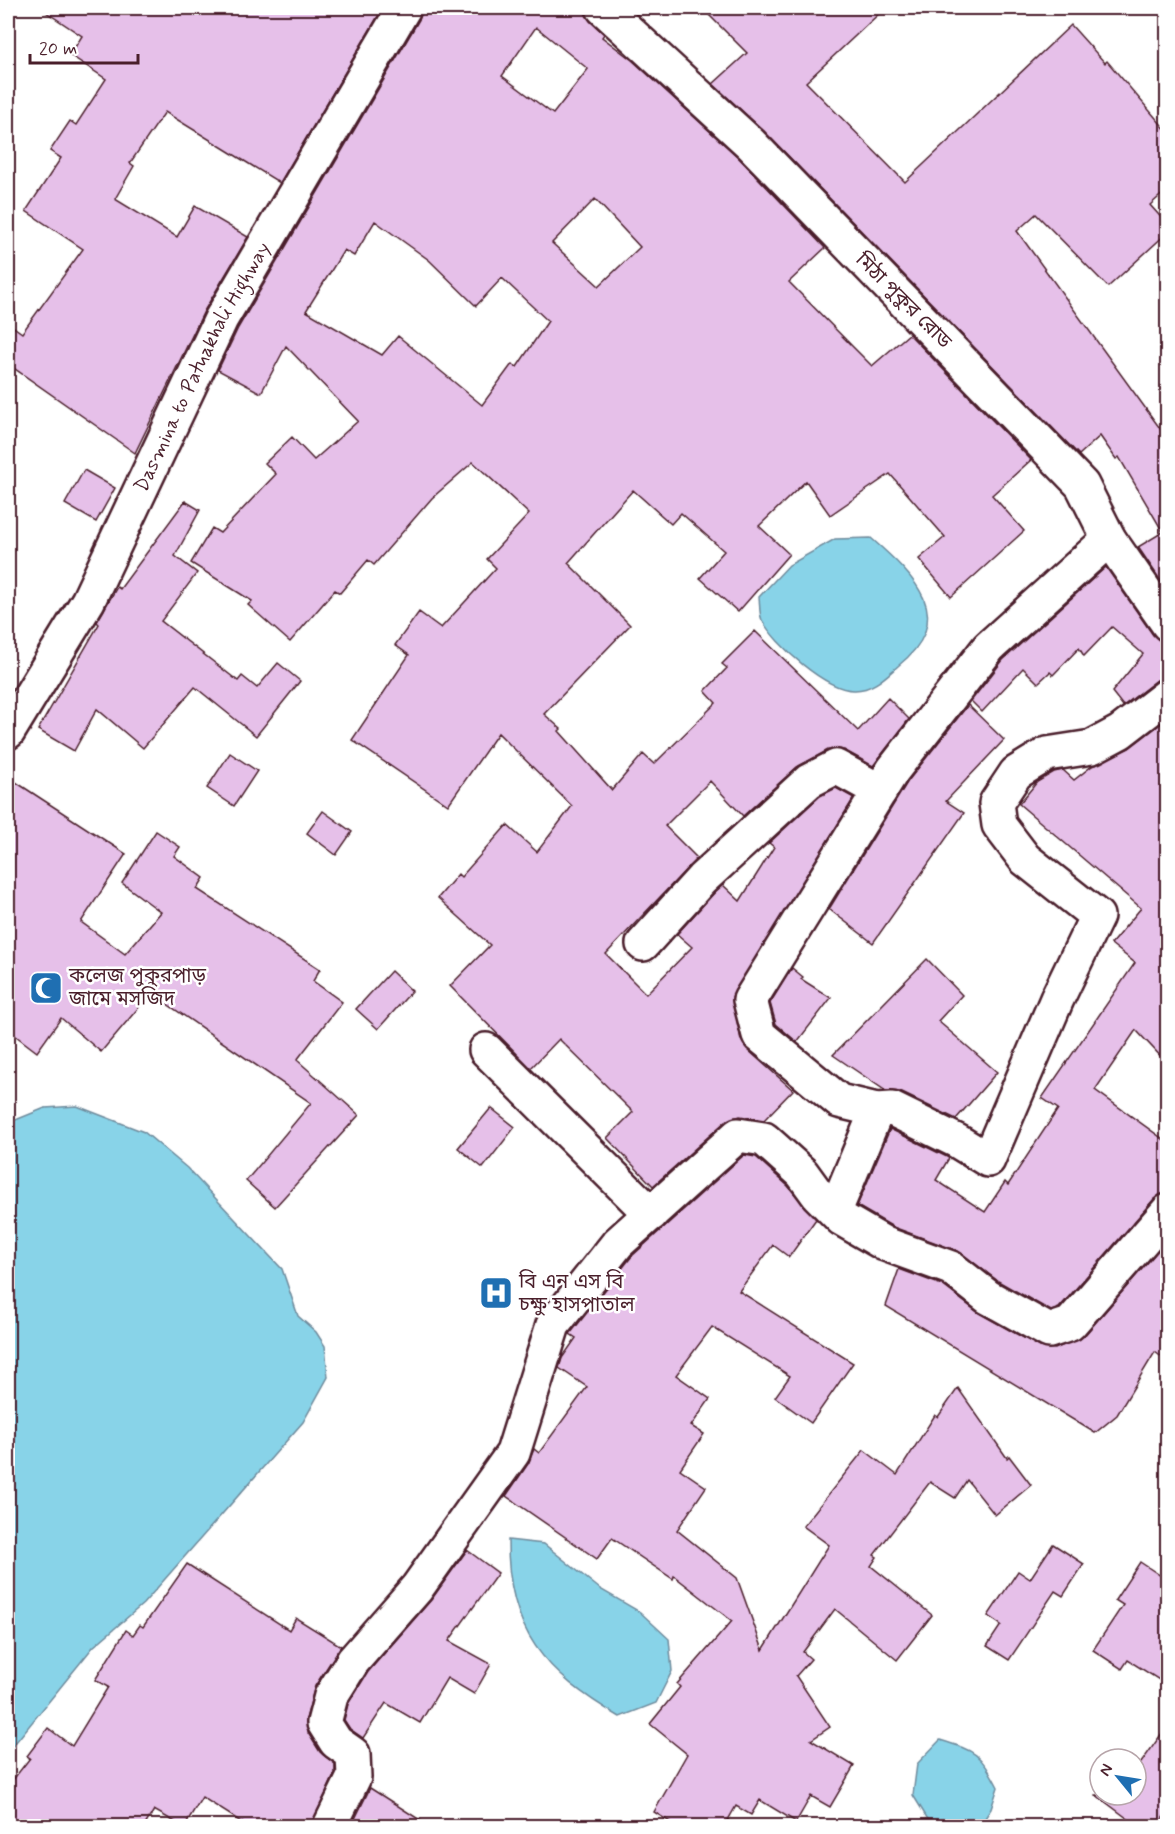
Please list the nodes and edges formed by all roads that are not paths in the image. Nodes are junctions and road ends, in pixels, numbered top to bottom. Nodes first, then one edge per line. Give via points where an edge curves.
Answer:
1 (404, 8) edge
2 (605, 8) edge
3 (1109, 539) junction
4 (1167, 624) edge
5 (1167, 695) edge
6 (8, 732) edge
7 (880, 791) junction
8 (644, 944) dead end
9 (486, 1050) dead end
10 (877, 1110) junction
11 (835, 1211) junction
12 (1167, 1211) edge
13 (651, 1214) junction
14 (330, 1827) edge

1 - 6 street, Dasmina to Patuakhali Highway via 221,319 88,601
2 - 3 street, মিঠা পুকুর রোড via 751,144 1082,485
3 - 4 street, মিঠা পুকুর রোড
3 - 7 street via 989,647
5 - 10 street via 1120,732 1092,747 1047,754 1016,773 996,803 999,825 1025,859 1097,916 1061,989 988,1160 892,1110
7 - 8 street via 836,767 809,781 702,879
7 - 10 street via 750,1000 759,1035 839,1101
9 - 13 street
10 - 11 street
11 - 12 street via 885,1244 951,1269 988,1297 1050,1331 1070,1324
11 - 13 street via 802,1173 764,1139 738,1135
13 - 14 street via 618,1243 553,1325 513,1453 417,1588 353,1660 331,1696 324,1723 336,1742 353,1754 354,1777

